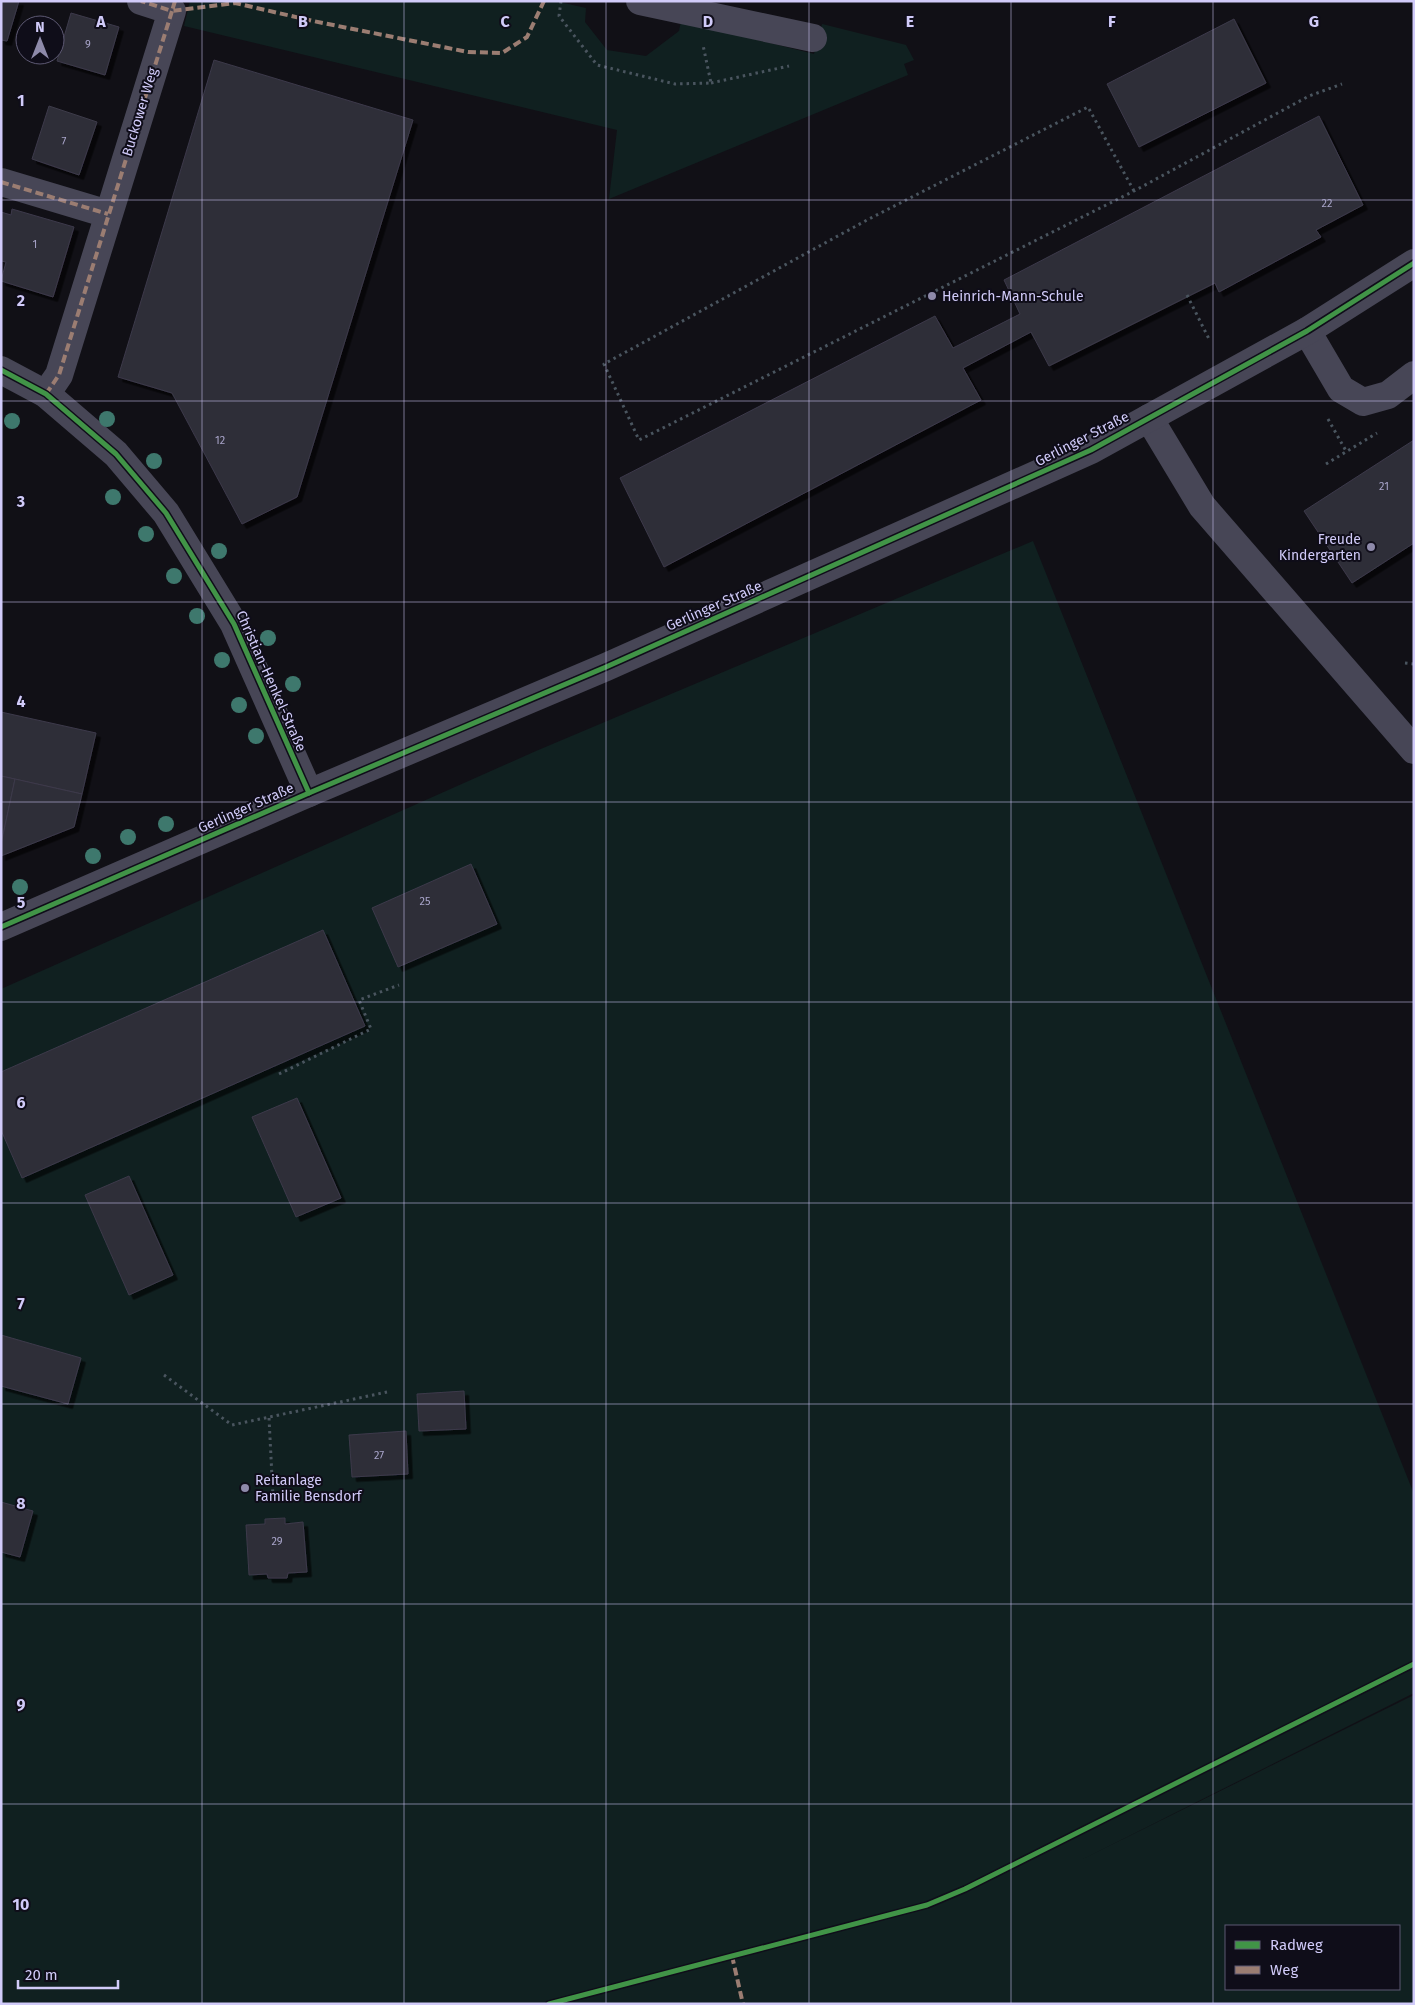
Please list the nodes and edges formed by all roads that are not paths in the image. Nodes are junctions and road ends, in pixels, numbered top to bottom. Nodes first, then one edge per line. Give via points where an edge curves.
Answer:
1 (141, 1) edge
2 (640, 1) edge
3 (173, 6) edge
4 (813, 38) dead end
5 (1, 182) edge
6 (108, 214) junction
7 (1414, 263) edge
8 (1307, 331) junction
9 (1, 370) edge
10 (1414, 375) edge
11 (46, 394) junction
12 (1149, 418) junction
13 (1414, 750) edge
14 (308, 792) junction
15 (1, 927) edge

1 - 3 street, Buckower Weg
2 - 4 street
3 - 6 street, Buckower Weg
5 - 6 street
6 - 11 street, Buckower Weg via 59,375
7 - 8 street, Gerlinger Straße
8 - 10 street via 1341,389 1363,402 1388,395
8 - 12 street, Gerlinger Straße
9 - 11 street, Christian-Henkel-Straße
11 - 14 street, Christian-Henkel-Straße via 116,454 166,513 234,624
12 - 13 street via 1202,506
12 - 14 street, Gerlinger Straße via 1091,450 606,667
14 - 15 street, Gerlinger Straße

